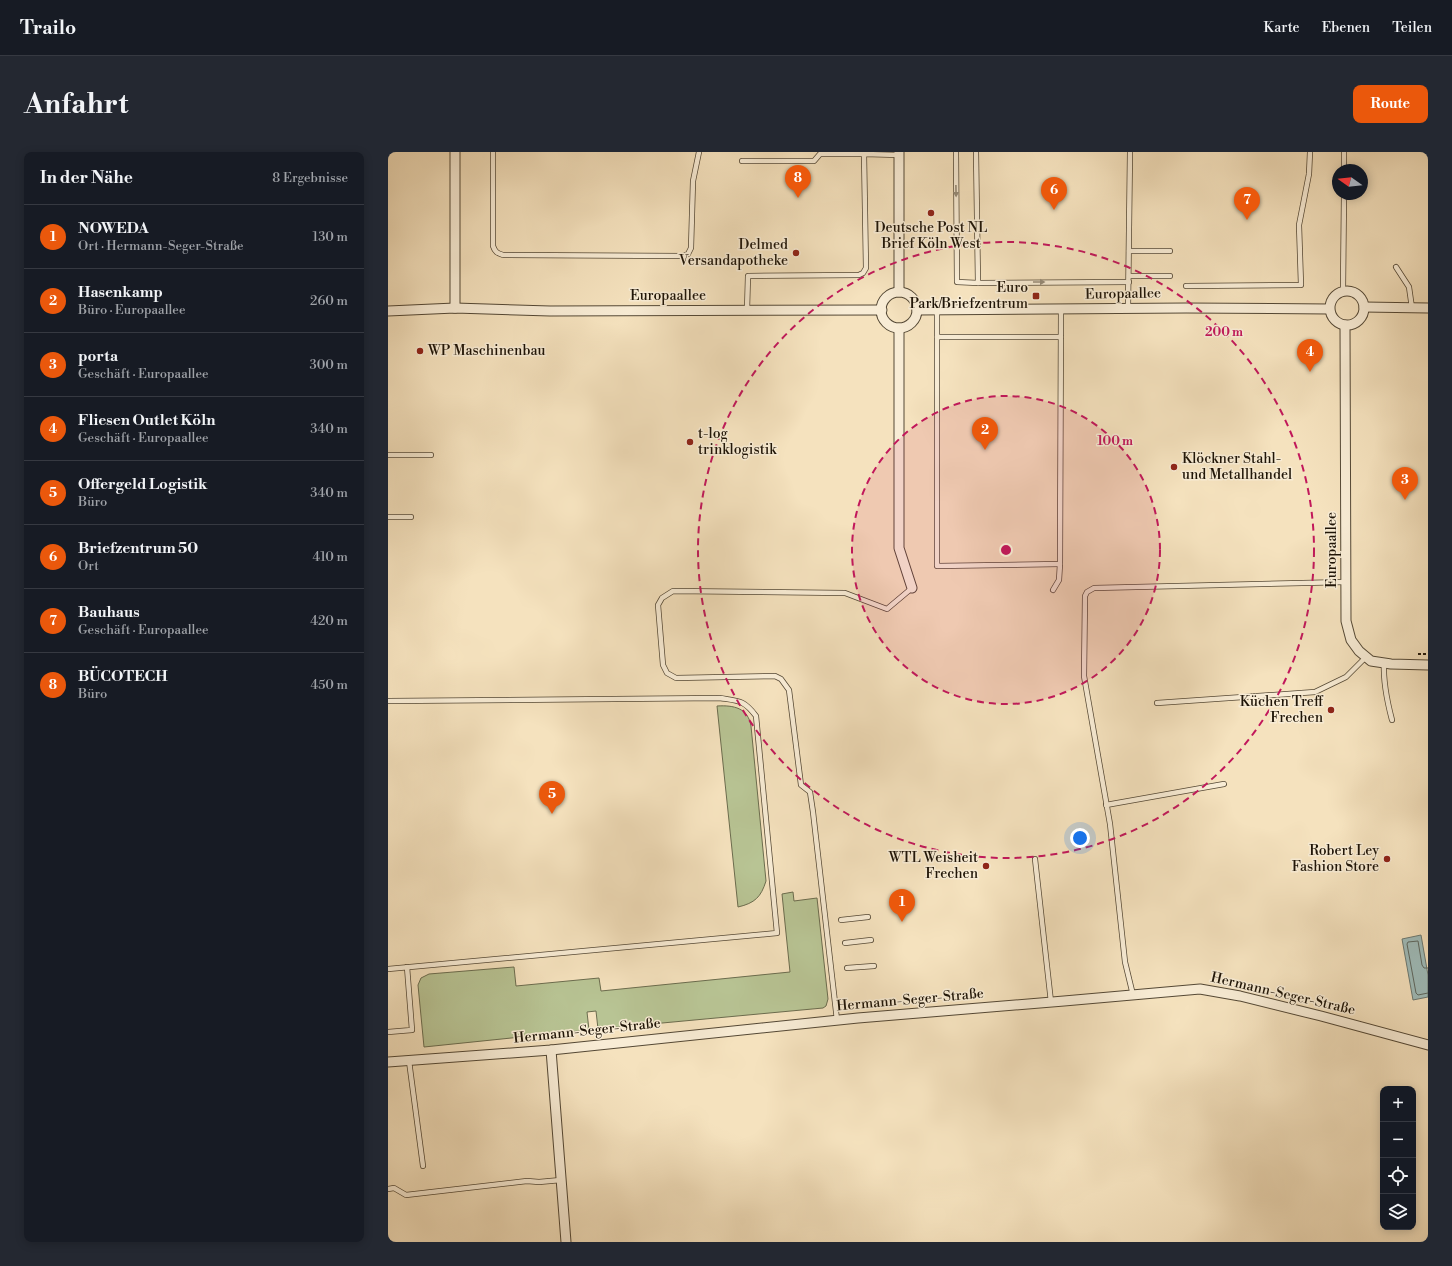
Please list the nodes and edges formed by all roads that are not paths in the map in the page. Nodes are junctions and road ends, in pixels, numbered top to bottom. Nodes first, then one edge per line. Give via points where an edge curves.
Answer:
1 (455, 152) edge
2 (493, 152) edge
3 (699, 152) edge
4 (956, 152) edge
5 (976, 152) edge
6 (1130, 152) edge
7 (1310, 152) edge
8 (1344, 152) edge
9 (864, 154) junction
10 (899, 154) edge
11 (742, 161) dead end
12 (1344, 164) edge
13 (1344, 200) edge
14 (1129, 251) junction
15 (1170, 251) dead end
16 (1396, 267) dead end
17 (1170, 276) dead end
18 (1129, 279) junction
19 (978, 283) junction
20 (1186, 286) dead end
21 (1343, 290) junction
22 (899, 292) junction
23 (1364, 307) junction
24 (455, 308) junction
25 (1128, 308) junction
26 (1412, 308) junction
27 (1428, 308) edge
28 (1061, 309) junction
29 (1329, 309) junction
30 (747, 310) junction
31 (882, 310) junction
32 (917, 310) junction
33 (937, 310) junction
34 (388, 311) edge
35 (1345, 325) junction
36 (899, 328) junction
37 (937, 337) junction
38 (1060, 337) junction
39 (388, 454) edge
40 (431, 455) dead end
41 (411, 517) dead end
42 (388, 518) edge
43 (1060, 564) junction
44 (1346, 582) junction
45 (912, 588) joint
46 (1053, 590) dead end
47 (1366, 657) junction
48 (1384, 663) junction
49 (1428, 665) edge
50 (388, 701) edge
51 (1157, 703) dead end
52 (1392, 720) dead end
53 (1224, 784) dead end
54 (1106, 805) junction
55 (1035, 859) dead end
56 (868, 917) dead end
57 (841, 920) dead end
58 (870, 940) dead end
59 (844, 943) dead end
60 (874, 966) dead end
61 (407, 967) junction
62 (847, 968) dead end
63 (388, 969) edge
64 (1134, 995) junction
65 (1051, 1002) junction
66 (837, 1020) junction
67 (388, 1032) edge
68 (1428, 1046) edge
69 (551, 1050) junction
70 (410, 1061) junction
71 (388, 1062) edge
72 (423, 1166) dead end
73 (561, 1180) junction
74 (388, 1189) edge
75 (566, 1242) edge

1 - 24 street
2 - 3 lane via 493,246 498,254 683,256 688,254 691,248 694,181
4 -> 19 lane via 957,282
5 - 19 lane
6 - 14 lane
7 - 20 lane via 1309,174 1299,225 1301,285
8 - 12 lane
9 - 10 lane
9 - 11 lane via 820,154 814,162
9 - 30 lane via 866,268 863,272 859,275 748,276
10 - 22 street
13 - 21 lane
14 - 15 lane
14 - 18 lane
16 - 26 lane via 1409,287
17 - 18 lane
19 -> 18 lane
18 - 25 lane
21 - 23 street via 1355,292 1360,296
21 - 29 street via 1333,297
22 - 31 street via 886,298
22 - 32 street via 912,297
23 - 26 street
23 - 35 street via 1359,320
24 - 30 street, Europaallee via 550,311
24 - 34 street, Europaallee
25 - 28 street, Europaallee
25 - 29 street, Europaallee
26 - 27 street
28 - 33 street, Europaallee
28 - 38 lane
29 - 35 street via 1334,320
30 - 31 street, Europaallee
31 - 36 street via 886,322
32 - 33 street, Europaallee
32 - 36 street via 913,322
33 - 37 lane
35 - 44 street, Europaallee
36 - 45 street via 899,548
37 - 38 lane
37 - 43 lane via 937,566
38 - 43 lane
39 - 40 lane
41 - 42 lane
43 - 46 lane via 1059,580
44 - 47 street, Europaallee via 1346,621 1351,640
44 - 54 lane via 1094,588 1087,592 1084,600 1084,676
45 - 66 lane via 887,609 845,593 673,591 662,598 658,605 663,665 667,673 676,678 775,676 781,679 789,690 800,785 810,792 813,812
47 - 48 street, Europaallee via 1371,661
47 - 51 lane via 1346,677 1315,692
48 - 49 street, Europaallee
48 - 52 lane via 1383,676
50 - 61 lane via 720,698 737,700 748,705 756,716 777,932
53 - 54 lane
54 - 64 lane via 1125,962
55 - 65 lane
56 - 57 lane
58 - 59 lane
60 - 62 lane
61 - 63 lane
61 - 67 lane via 412,1030
64 - 65 street, Hermann-Seger-Straße
64 - 68 street, Hermann-Seger-Straße via 1200,989 1321,1016
65 - 66 street, Hermann-Seger-Straße
66 - 69 street, Hermann-Seger-Straße
69 - 70 street, Hermann-Seger-Straße
69 - 73 street
70 - 71 street, Hermann-Seger-Straße
70 - 72 lane
73 - 74 lane via 527,1181 406,1195 394,1188
73 - 75 street

